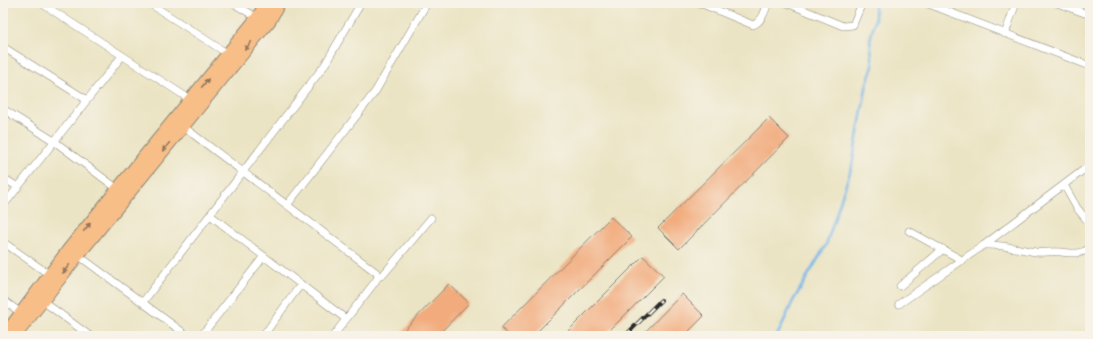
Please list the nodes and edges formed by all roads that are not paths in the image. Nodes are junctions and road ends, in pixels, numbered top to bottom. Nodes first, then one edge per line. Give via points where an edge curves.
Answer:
1 (41, 3) edge
2 (149, 3) edge
3 (234, 3) edge
4 (267, 3) edge
5 (279, 3) edge
6 (362, 3) edge
7 (426, 3) edge
8 (700, 3) edge
9 (768, 3) edge
10 (788, 3) edge
11 (862, 3) edge
12 (926, 3) edge
13 (1016, 3) edge
14 (1057, 3) edge
15 (800, 5) edge
16 (1090, 16) edge
17 (262, 21) junction
18 (1005, 34) junction
19 (3, 47) edge
20 (228, 54) junction
21 (122, 56) junction
22 (1090, 66) edge
23 (87, 100) junction
24 (191, 100) junction
25 (3, 110) edge
26 (179, 124) junction
27 (54, 141) junction
28 (1090, 165) edge
29 (243, 172) junction
30 (3, 178) edge
31 (1064, 185) junction
32 (18, 187) junction
33 (122, 192) junction
34 (287, 205) junction
35 (3, 206) edge
36 (210, 215) junction
37 (431, 218) dead end
38 (1090, 224) edge
39 (909, 231) dead end
40 (3, 242) edge
41 (984, 245) junction
42 (1090, 248) edge
43 (943, 249) junction
44 (73, 252) junction
45 (264, 256) junction
46 (962, 260) junction
47 (50, 275) junction
48 (378, 277) junction
49 (301, 284) junction
50 (900, 286) dead end
51 (38, 298) junction
52 (3, 300) edge
53 (143, 302) junction
54 (899, 304) dead end
55 (25, 316) junction
56 (346, 319) junction
57 (4, 336) edge
58 (15, 336) edge
59 (88, 336) edge
60 (188, 336) edge
61 (201, 336) edge
62 (263, 336) edge
63 (332, 336) edge

1 - 21 street
2 - 20 street
3 - 17 street
4 - 17 main road
5 - 17 main road
6 - 29 street via 324,66
7 - 34 street via 374,92
8 - 9 street via 753,26 760,20
10 - 15 street
11 - 15 street via 853,26 849,27
12 - 18 street
13 - 18 street
14 - 16 street
17 - 20 main road
17 -> 26 main road
18 - 22 street
19 - 23 street
24 -> 20 main road
21 - 23 street
21 - 24 street
23 - 27 street
24 - 26 main road
25 - 27 street
26 - 29 street
26 - 33 main road
27 - 32 street
27 - 33 street
28 - 31 street
29 - 34 street
29 - 36 street
30 - 32 street
31 - 38 street
31 - 41 street
32 - 35 street
33 - 44 main road
34 - 48 street via 377,273
36 - 45 street
36 - 53 street
37 - 48 street via 383,275
39 - 43 street
40 - 47 street
41 - 42 street via 994,244 1037,252 1071,254 1078,254
41 - 46 street
43 - 46 street
43 - 50 street
44 - 47 main road
44 -> 51 main road
44 - 53 street
45 - 49 street
45 - 61 street
46 - 54 street
47 - 51 main road
48 - 56 street
49 - 56 street
49 - 62 street
51 - 55 main road
51 - 59 street
52 - 55 street
53 - 60 street
55 - 57 main road
55 - 58 main road
56 - 63 street

